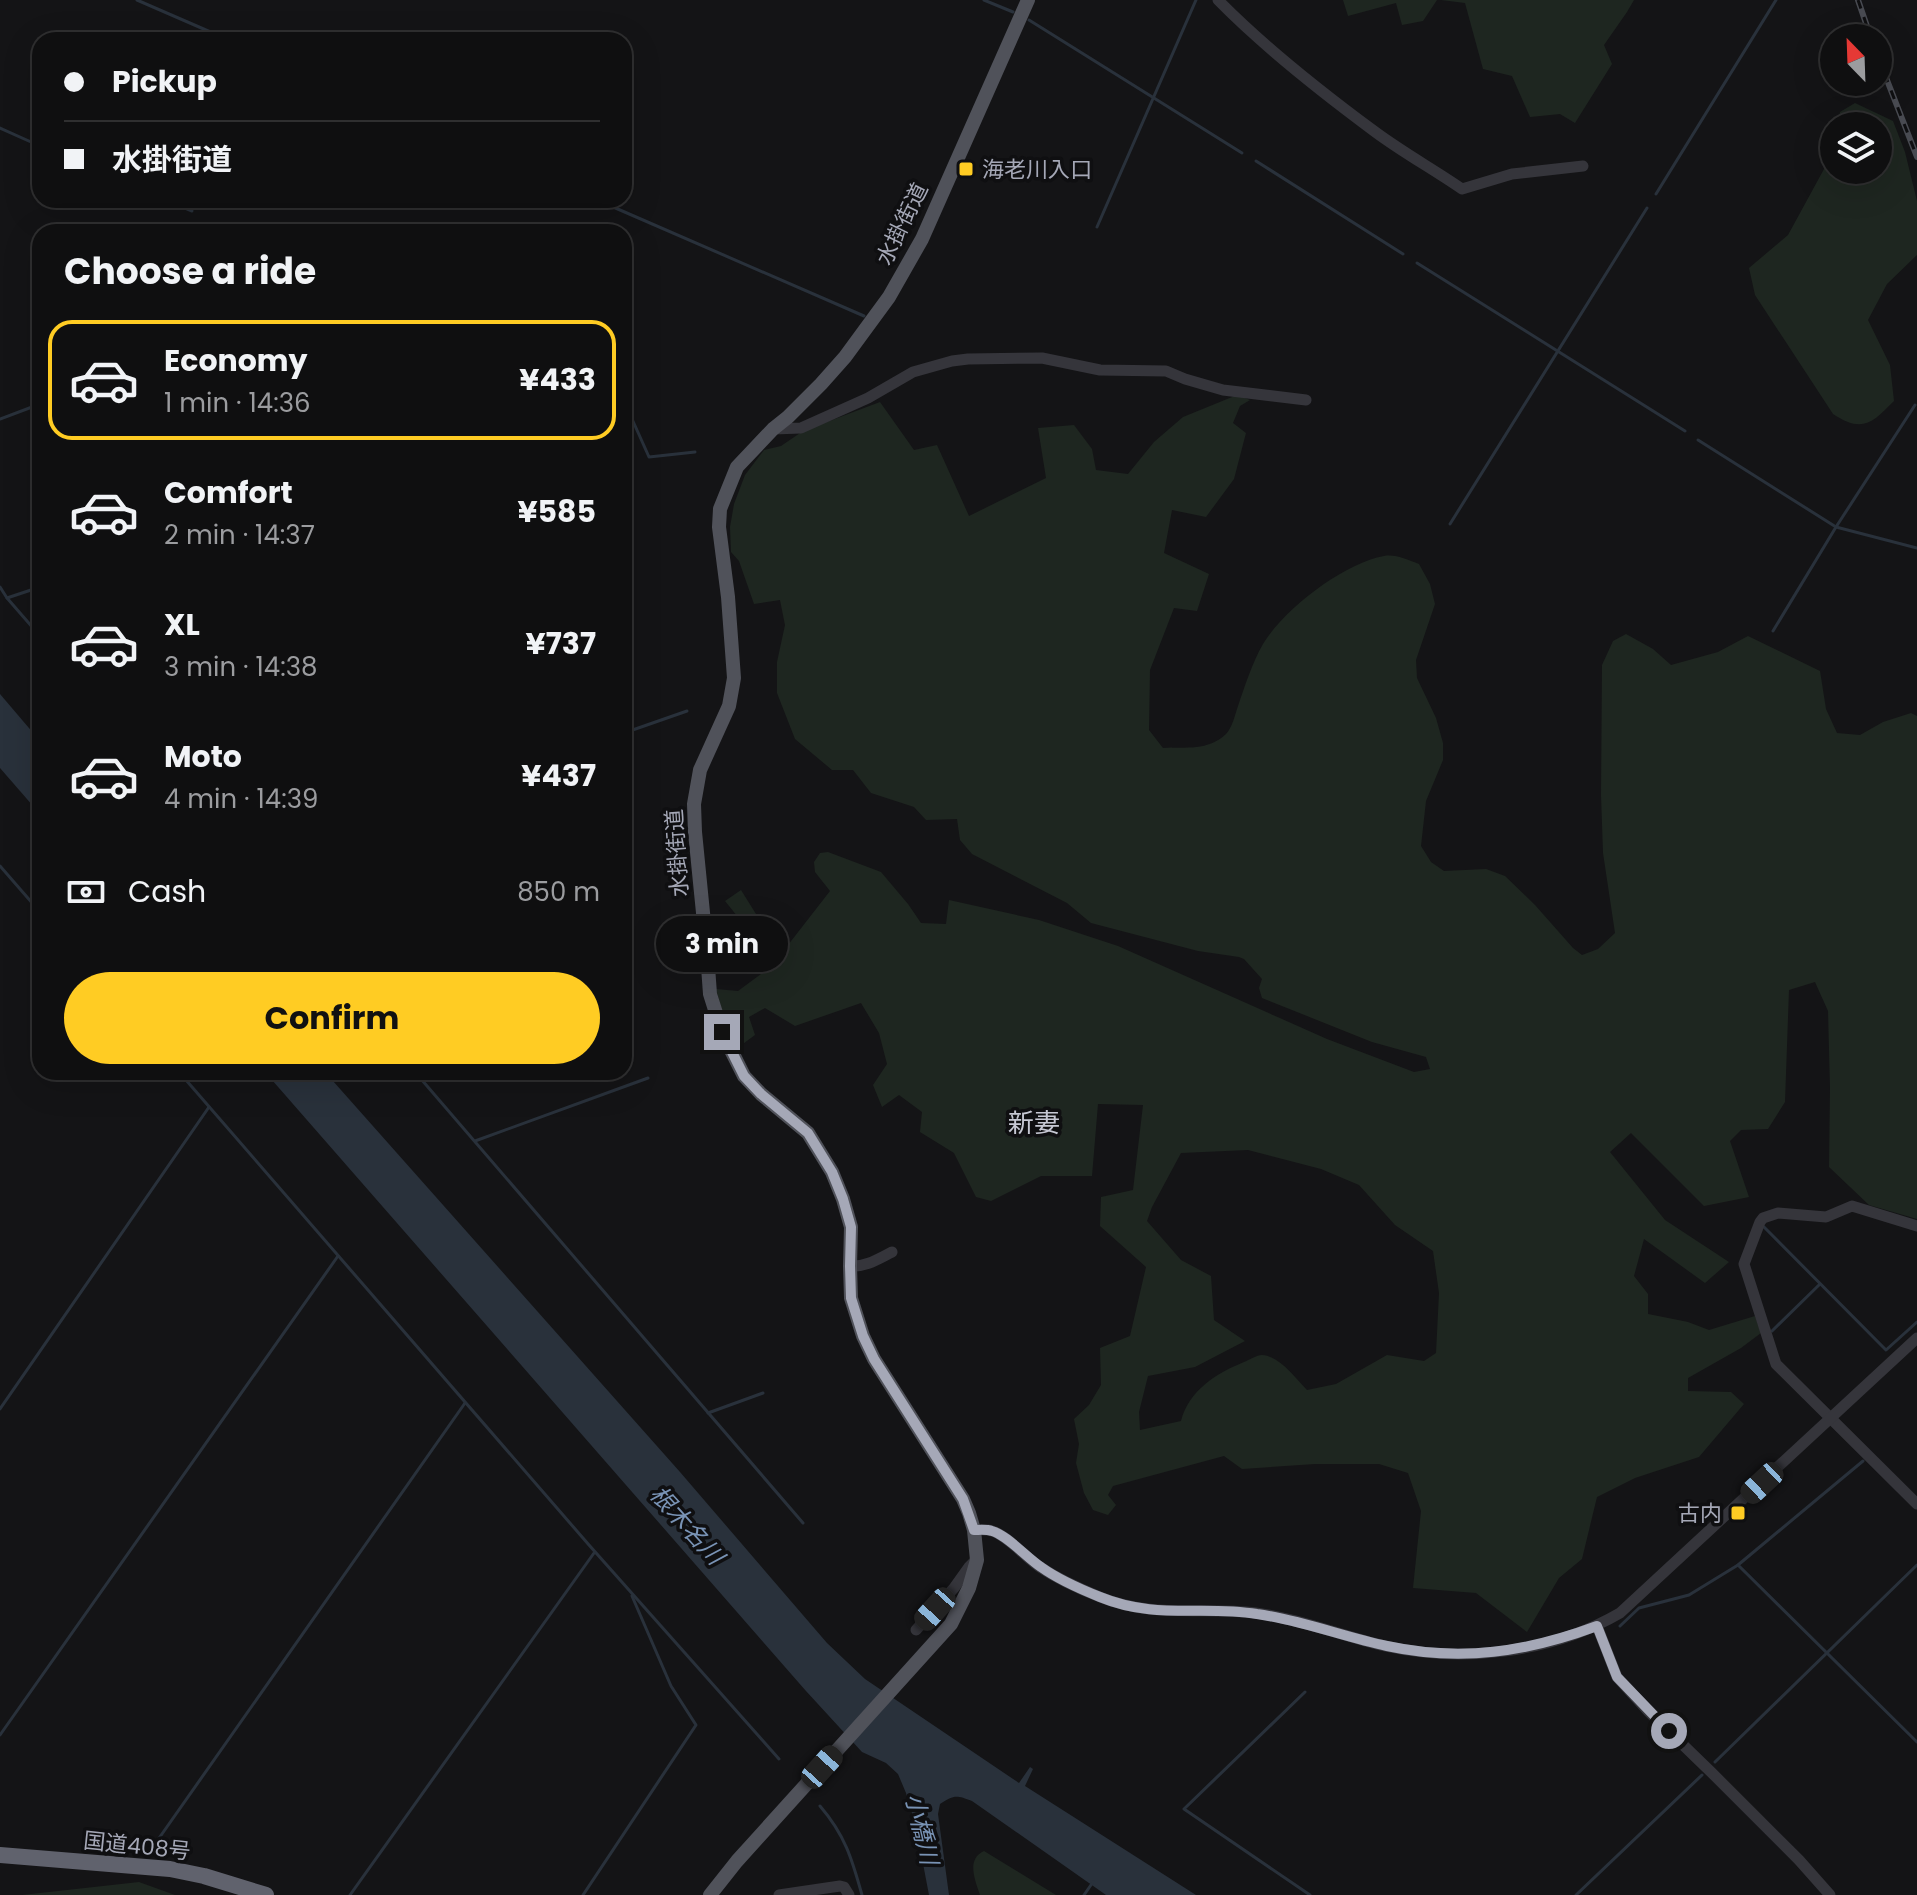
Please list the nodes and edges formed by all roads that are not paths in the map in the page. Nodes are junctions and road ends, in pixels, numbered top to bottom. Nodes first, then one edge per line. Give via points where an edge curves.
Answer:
1 (1028, 0) edge
2 (1218, 0) edge
3 (1583, 166) dead end
4 (1306, 400) dead end
5 (773, 429) junction
6 (1917, 1226) edge
7 (892, 1252) dead end
8 (850, 1266) junction
9 (1917, 1338) edge
10 (1832, 1418) junction
11 (1917, 1504) edge
12 (974, 1530) junction
13 (977, 1560) junction
14 (1597, 1626) junction
15 (916, 1630) dead end
16 (0, 1855) edge
17 (266, 1895) edge
18 (710, 1895) edge
19 (779, 1895) edge
20 (849, 1895) edge
21 (1830, 1895) edge

1 - 5 main road, 水掛街道 via 903,273 845,357
2 - 3 street via 1334,101 1462,189 1512,174
4 - 5 street via 1223,390 1166,371 1100,370 1042,358 968,359 913,372 801,428
5 - 8 main road, 水掛街道 via 737,467 720,509 734,678 729,706 696,786 696,848 710,994 722,1032 744,1076 808,1133 832,1172 851,1227
6 - 10 street via 1852,1206 1826,1217 1778,1213 1760,1222 1744,1264 1776,1364
7 - 8 street via 870,1264
8 - 12 main road, 水掛街道 via 851,1298 863,1336 963,1499
9 - 10 street
10 - 11 street
10 - 14 street via 1620,1613
12 - 13 main road, 水掛街道
12 - 14 street via 993,1531 1056,1577 1129,1607 1256,1613 1427,1653 1500,1651
13 - 15 street
13 - 18 main road, 水掛街道 via 951,1624
14 - 21 street via 1617,1677
16 - 17 highway, 国道408号 via 170,1869
19 - 20 street via 840,1886

